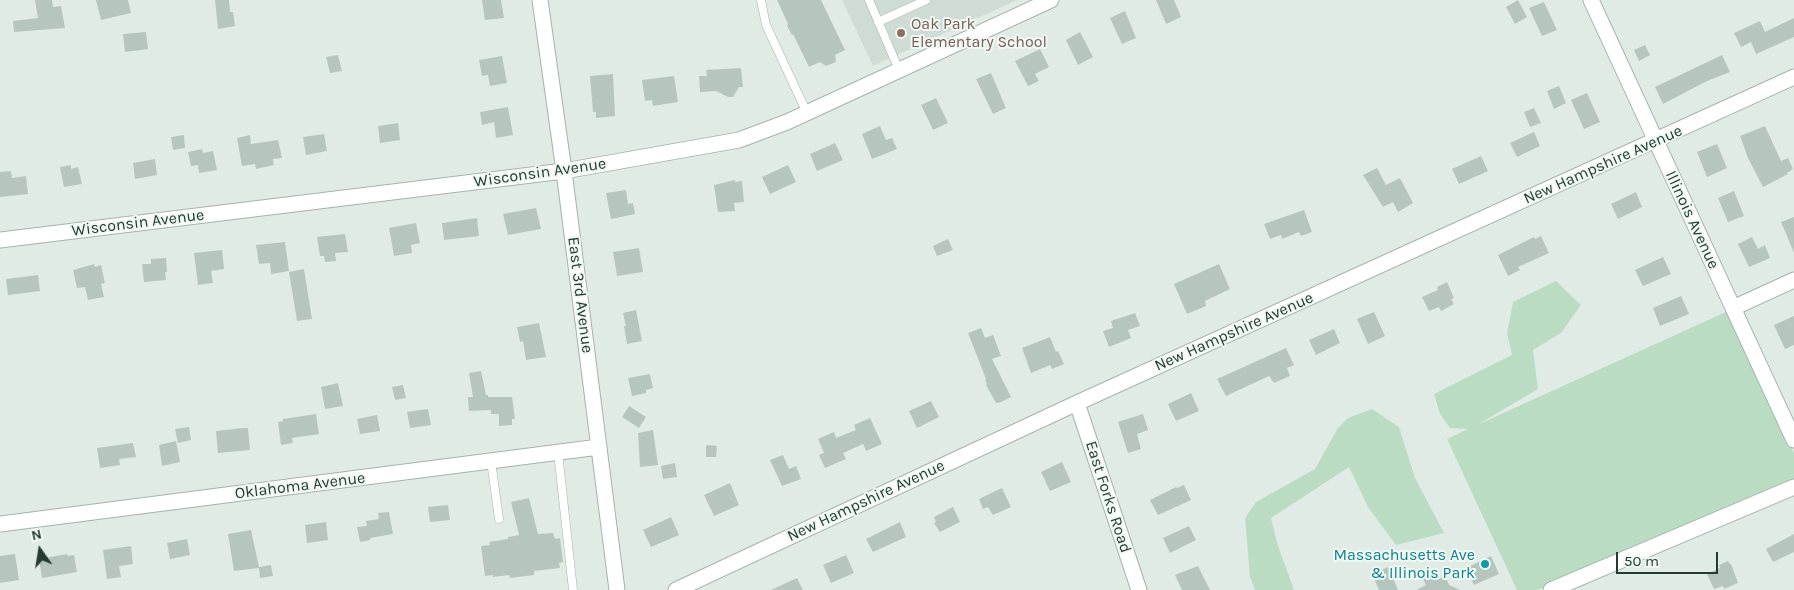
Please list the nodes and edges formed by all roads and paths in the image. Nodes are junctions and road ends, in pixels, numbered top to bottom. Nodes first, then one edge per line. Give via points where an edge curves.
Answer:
1 (540, 0) edge
2 (761, 0) edge
3 (869, 0) edge
4 (926, 0) edge
5 (1050, 0) edge
6 (1591, 0) edge
7 (878, 22) junction
8 (899, 70) junction
9 (1794, 78) edge
10 (807, 113) junction
11 (1655, 142) junction
12 (564, 171) junction
13 (0, 240) edge
14 (1794, 280) edge
15 (1733, 308) junction
16 (1077, 403) junction
17 (1794, 440) edge
18 (599, 447) junction
19 (558, 452) junction
20 (491, 461) junction
21 (1794, 487) edge
22 (499, 519) dead end
23 (0, 524) edge
24 (573, 590) edge
25 (617, 590) edge
26 (676, 590) edge
27 (1139, 590) edge
28 (1552, 590) edge

1 - 12 street, East 3rd Avenue
2 - 10 lane via 766,25
3 - 7 lane
4 - 7 lane
5 - 8 street, Wisconsin Avenue
6 - 11 street, Illinois Avenue
7 - 8 lane
8 - 10 street, Wisconsin Avenue
9 - 11 street, New Hampshire Avenue
10 - 12 street, Wisconsin Avenue via 739,140
11 - 15 street, Illinois Avenue
11 - 16 street, New Hampshire Avenue
12 - 13 street, Wisconsin Avenue
12 - 18 street, East 3rd Avenue
14 - 15 street
15 - 17 street, Illinois Avenue
16 - 26 street, New Hampshire Avenue
16 - 27 street, East Forks Road
18 - 19 street, Oklahoma Avenue
18 - 25 street, East 3rd Avenue
19 - 20 street, Oklahoma Avenue
19 - 24 lane
20 - 22 lane
20 - 23 street, Oklahoma Avenue
21 - 28 street

